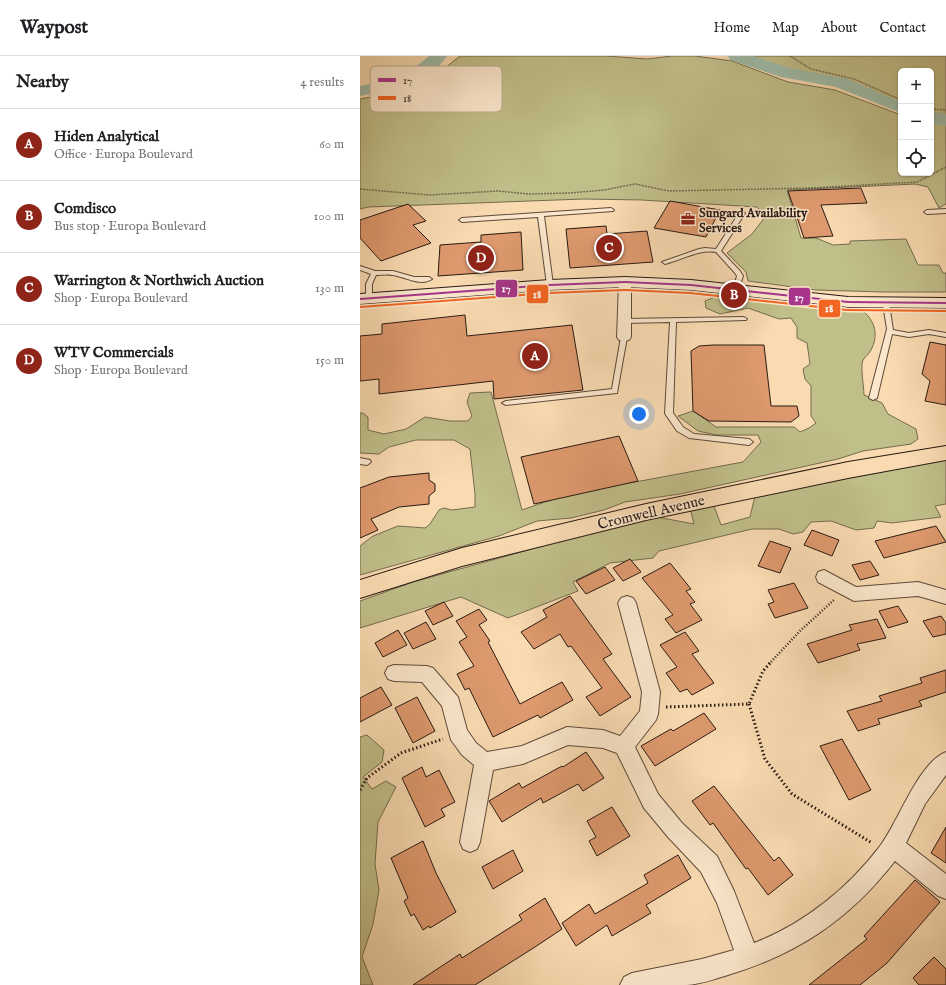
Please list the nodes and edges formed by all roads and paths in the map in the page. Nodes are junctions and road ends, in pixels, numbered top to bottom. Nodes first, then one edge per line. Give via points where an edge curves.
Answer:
1 (790, 56) edge
2 (898, 99) edge
3 (934, 109) edge
4 (946, 110) edge
5 (946, 167) edge
6 (360, 189) edge
7 (611, 210) dead end
8 (927, 212) dead end
9 (946, 212) edge
10 (742, 213) dead end
11 (541, 215) junction
12 (462, 220) dead end
13 (718, 251) junction
14 (665, 262) dead end
15 (360, 268) edge
16 (374, 273) junction
17 (429, 279) dead end
18 (625, 282) junction
19 (550, 285) junction
20 (736, 290) junction
21 (364, 298) edge
22 (946, 303) edge
23 (886, 304) junction
24 (744, 319) dead end
25 (673, 320) junction
26 (624, 321) junction
27 (889, 331) junction
28 (946, 335) edge
29 (624, 337) joint
30 (873, 398) dead end
31 (506, 402) dead end
32 (749, 442) dead end
33 (946, 453) edge
34 (824, 577) dead end
35 (360, 588) edge
36 (845, 589) junction
37 (946, 597) edge
38 (627, 603) dead end
39 (394, 673) dead end
40 (749, 704) junction
41 (650, 708) junction
42 (458, 734) junction
43 (624, 746) junction
44 (946, 761) edge
45 (484, 762) junction
46 (360, 790) edge
47 (470, 842) dead end
48 (891, 849) junction
49 (946, 888) edge
50 (748, 958) junction
51 (632, 985) edge

1 - 2 path via 811,69 854,79
3 - 4 path
5 - 6 path via 917,182 812,188 669,191 635,184 570,193 529,194 498,191 429,195
7 - 11 lane
8 - 9 lane
10 - 13 lane
11 - 12 lane
11 - 19 lane
13 - 14 lane via 700,250
13 - 20 lane via 740,276
15 - 16 lane
16 - 17 lane via 393,273 414,279
16 - 21 lane
18 - 19 street
18 - 20 street via 667,283
18 - 26 street
19 - 21 street
20 - 23 street via 818,300
22 - 23 street
23 - 27 lane
24 - 25 lane
25 - 26 lane
25 - 32 lane via 669,413 680,429 692,436
26 - 29 street
27 - 28 lane via 909,335 929,332
27 - 30 lane
29 - 31 lane via 615,391
33 - 35 main road, Cromwell Avenue via 848,470 646,512 462,557
34 - 36 street
36 - 37 street via 854,594 918,589
36 - 40 path via 762,671
38 - 41 street via 650,692
39 - 42 street via 427,674 451,703
40 - 41 path
40 - 48 path via 765,759 792,794
41 - 43 street via 649,714
42 - 45 street
42 - 46 path via 401,753 367,778
43 - 45 street via 603,739 567,736 523,755
43 - 50 street via 651,801 709,864 726,899
44 - 48 street via 916,802
45 - 47 street
48 - 49 street
48 - 50 street via 862,885 828,916 794,937
50 - 51 street

